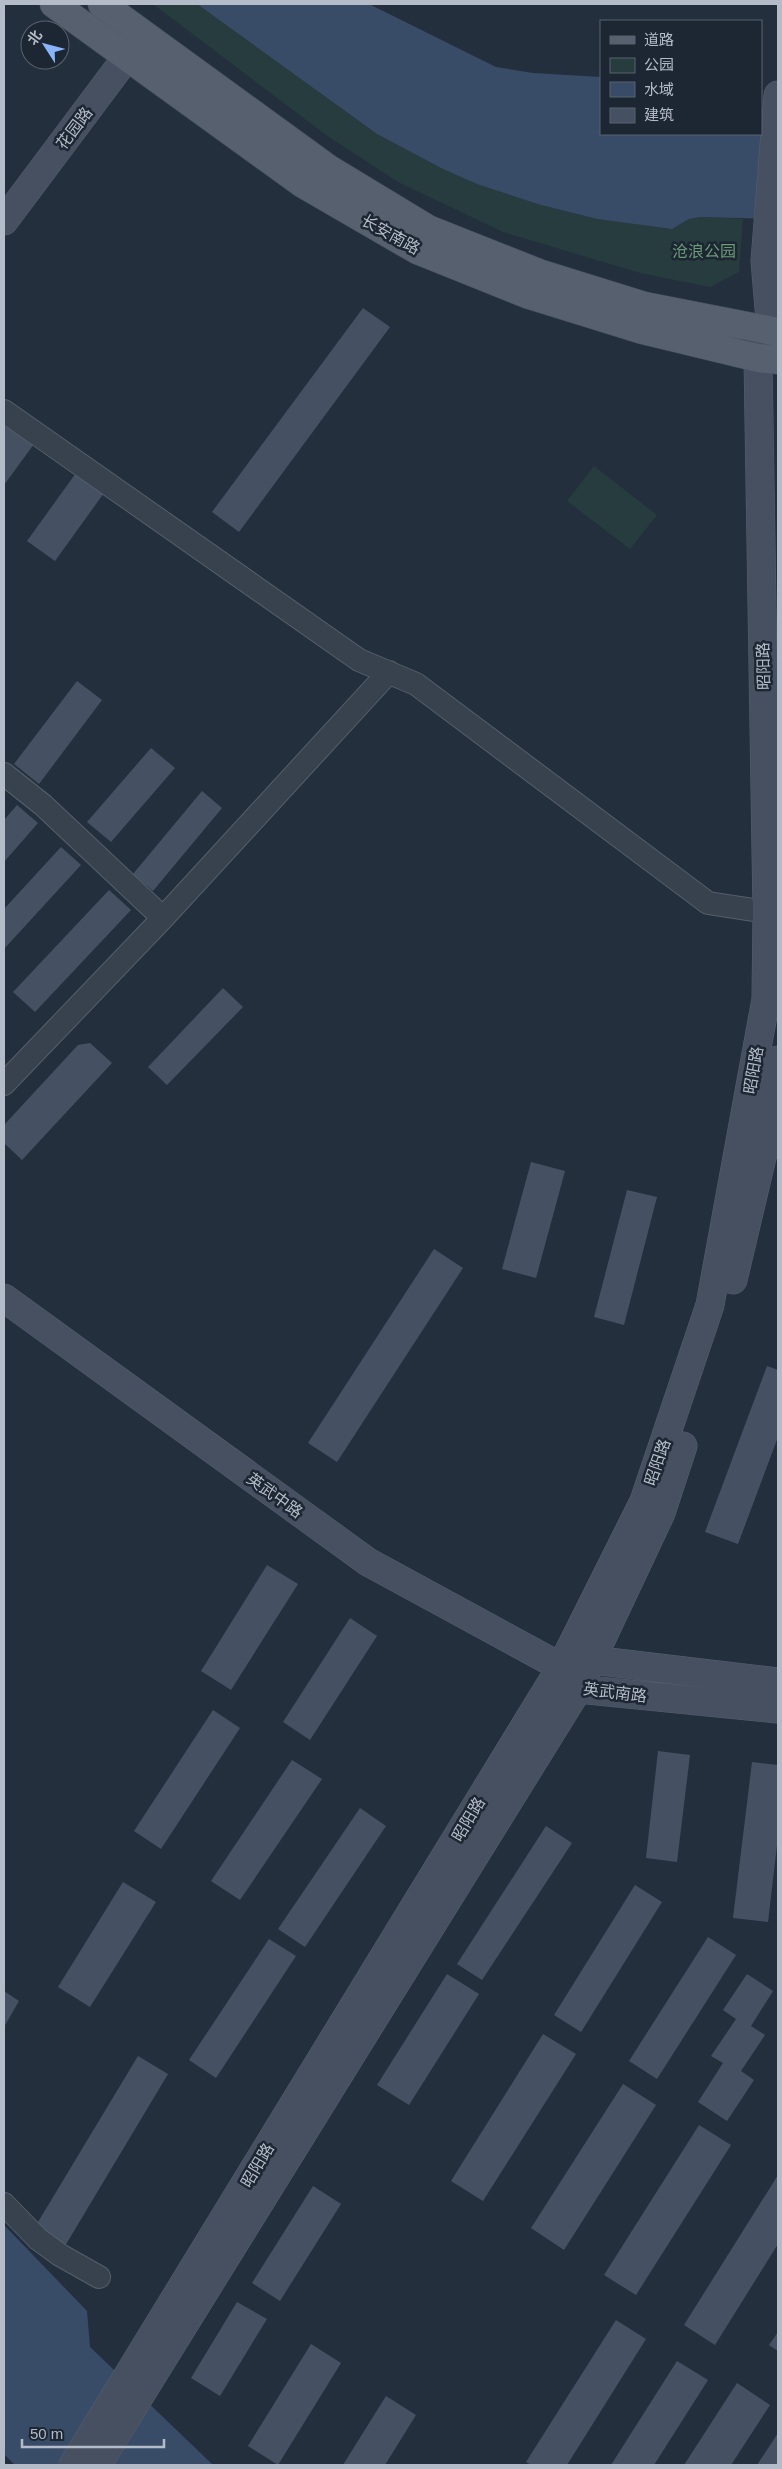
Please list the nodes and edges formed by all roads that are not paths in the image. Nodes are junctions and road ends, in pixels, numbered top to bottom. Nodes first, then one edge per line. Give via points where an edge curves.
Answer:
1 (54, 4) edge
2 (102, 4) edge
3 (143, 35) junction
4 (127, 58) junction
5 (778, 95) edge
6 (4, 221) edge
7 (773, 345) edge
8 (4, 411) edge
9 (389, 672) junction
10 (4, 774) edge
11 (767, 912) junction
12 (162, 918) junction
13 (778, 1060) edge
14 (4, 1084) edge
15 (4, 1298) edge
16 (592, 1660) junction
17 (560, 1668) junction
18 (778, 1682) edge
19 (578, 1689) junction
20 (778, 1709) edge
21 (4, 2204) edge
22 (99, 2277) dead end
23 (164, 2339) junction
24 (73, 2465) edge
25 (97, 2465) edge

1 - 4 main road, 长安南路
2 - 3 main road, 长安南路
3 - 4 main road, 花园路
3 - 7 main road, 长安南路 via 329,169 428,229 539,273
4 - 6 main road, 花园路
4 - 7 main road, 长安南路 via 304,184 418,250 529,295 642,330
5 - 7 main road, 昭阳路 via 765,261
7 - 11 main road, 昭阳路
8 - 9 street via 359,660
9 - 11 street via 416,684 708,903
9 - 12 street
10 - 12 street via 43,804
11 - 17 main road, 昭阳路 via 766,998 710,1305 644,1502
12 - 14 street
13 - 16 main road, 昭阳路 via 765,1145 725,1313 661,1513
15 - 17 main road, 英武中路 via 368,1562
16 - 17 main road, 英武南路
16 - 18 main road, 英武南路
16 - 19 main road, 昭阳路
17 - 19 main road, 英武南路
17 - 23 main road, 昭阳路
19 - 20 main road, 英武南路
19 - 23 main road, 昭阳路
21 - 22 street via 38,2239
23 - 24 main road, 昭阳路
23 - 25 main road, 昭阳路

